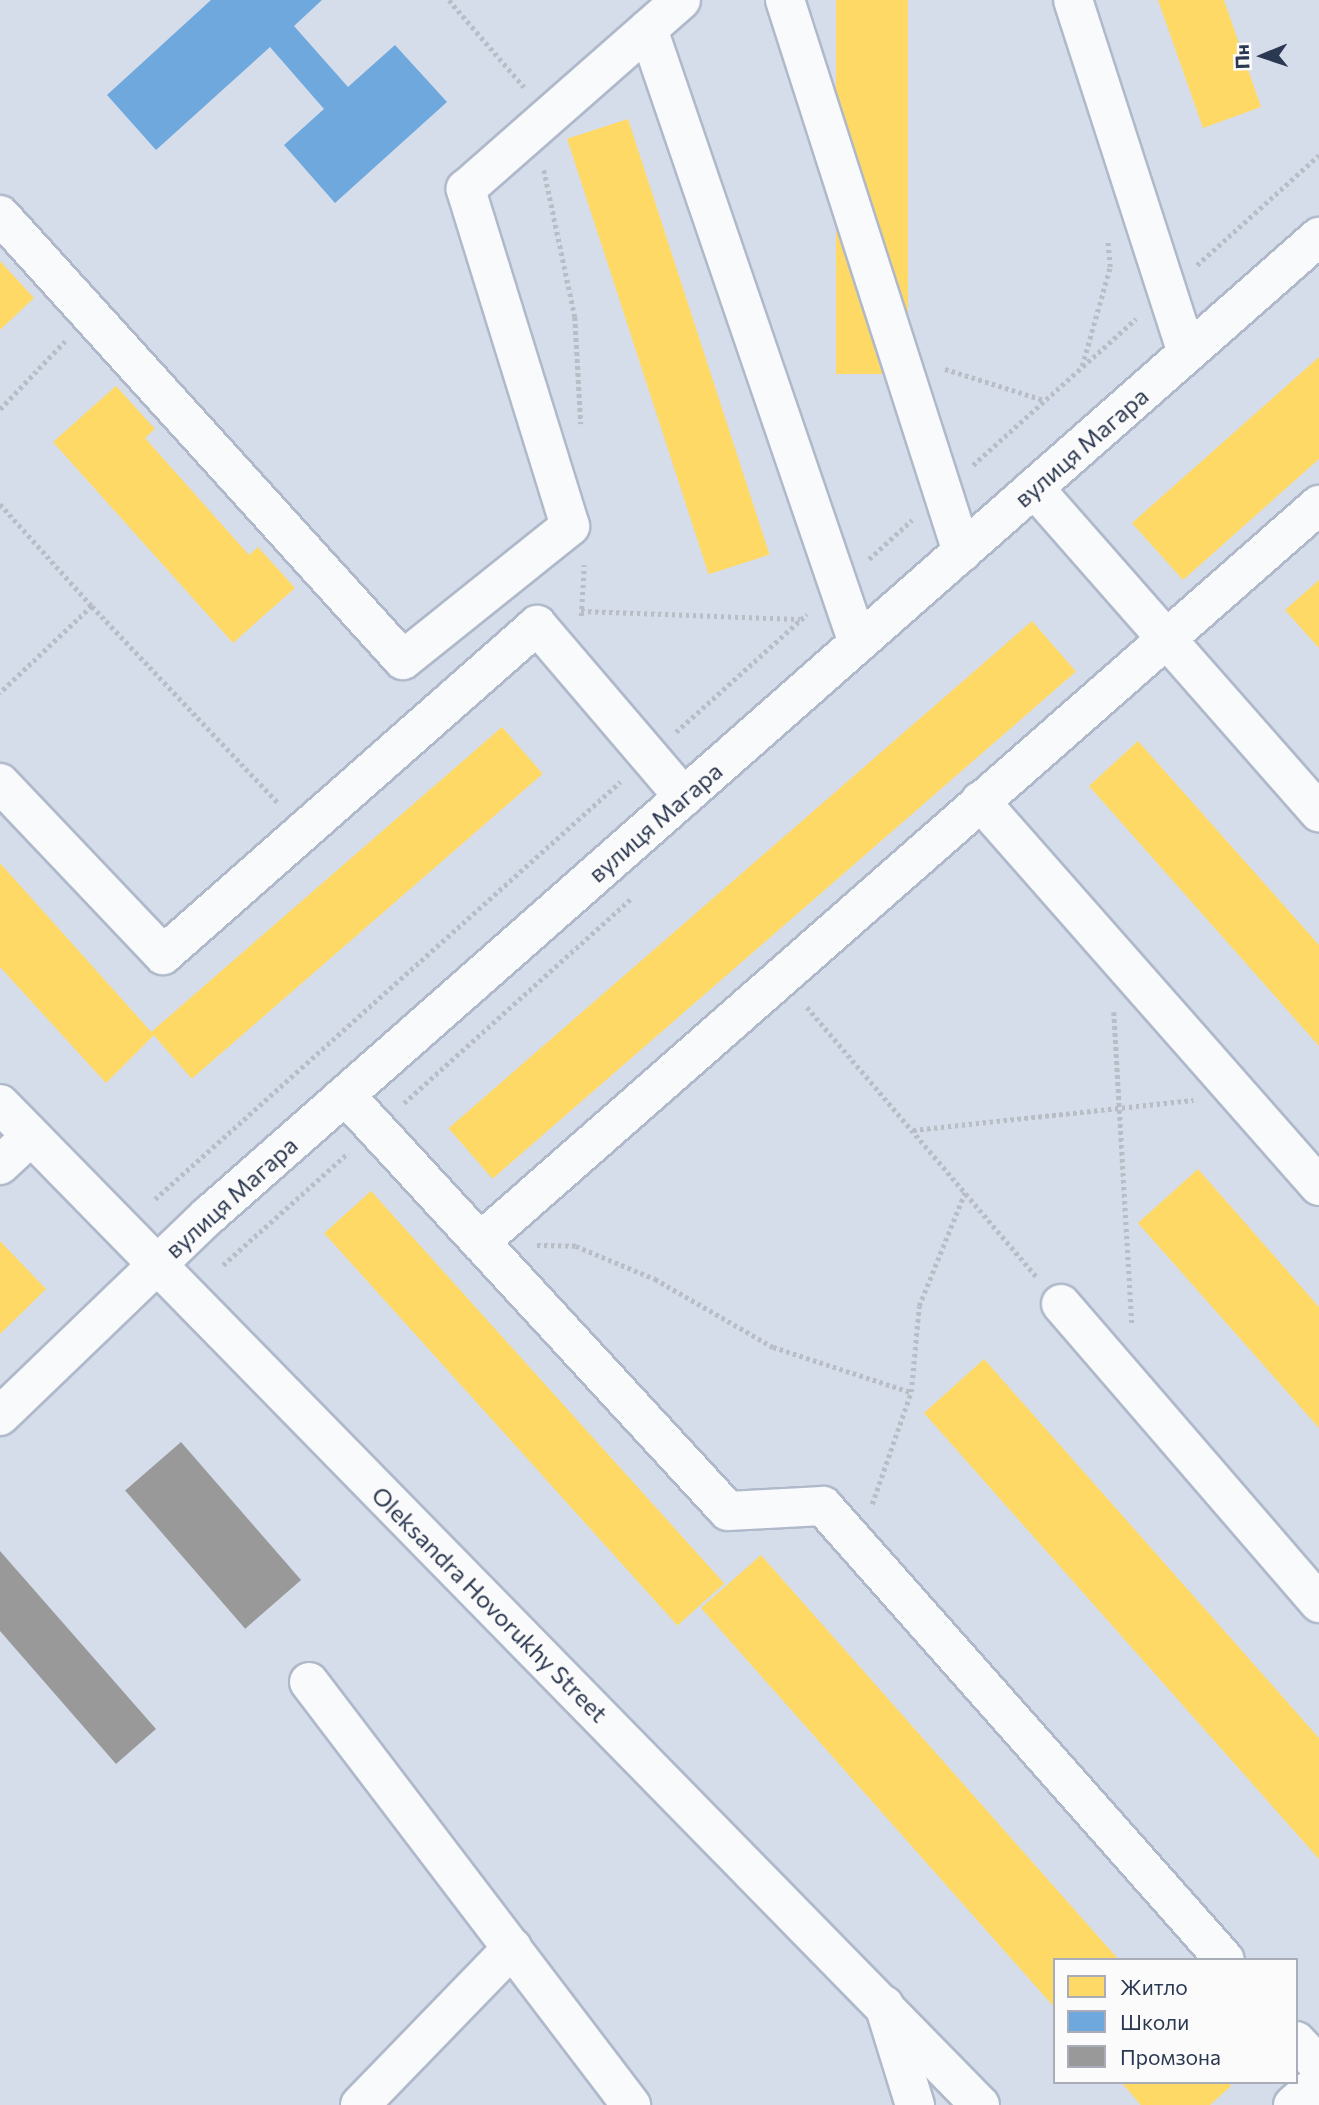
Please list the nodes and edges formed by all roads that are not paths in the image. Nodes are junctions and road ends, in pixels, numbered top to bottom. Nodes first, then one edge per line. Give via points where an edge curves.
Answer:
1 (681, 0) edge
2 (785, 0) edge
3 (1073, 0) edge
4 (648, 29) junction
5 (0, 215) edge
6 (1319, 237) edge
7 (1188, 353) junction
8 (1034, 488) junction
9 (1319, 505) edge
10 (962, 552) junction
11 (1167, 637) junction
12 (858, 643) junction
13 (0, 783) edge
14 (684, 797) junction
15 (980, 801) junction
16 (1319, 812) edge
17 (345, 1095) junction
18 (0, 1104) edge
19 (30, 1137) junction
20 (0, 1165) edge
21 (1319, 1186) edge
22 (480, 1242) junction
23 (156, 1264) junction
24 (1061, 1304) road end
25 (0, 1416) edge
26 (1319, 1603) edge
27 (309, 1682) dead end
28 (512, 1948) junction
29 (1223, 1958) edge
30 (884, 2005) junction
31 (1298, 2042) edge
32 (1319, 2066) edge
33 (1319, 2082) edge
34 (360, 2105) edge
35 (631, 2105) edge
36 (915, 2105) edge
37 (980, 2105) edge
38 (1293, 2105) edge

1 - 4 street
2 - 10 street
3 - 7 street
4 - 5 street via 466,189 570,526 403,660
4 - 12 street
6 - 7 street, вулиця Магара
7 - 8 street, вулиця Магара
8 - 10 street, вулиця Магара
8 - 11 street
9 - 11 street
10 - 12 street, вулиця Магара
11 - 15 street
11 - 16 street
12 - 14 street, вулиця Магара
13 - 14 street via 163,955 537,625
14 - 17 street, вулиця Магара
15 - 21 street
15 - 22 street
17 - 22 street
17 - 23 street, вулиця Магара
18 - 19 street, Oleksandra Hovorukhy Street
19 - 20 street
19 - 23 street, Oleksandra Hovorukhy Street
22 - 29 street via 728,1511 823,1506
23 - 25 street, вулиця Магара
23 - 30 street, Oleksandra Hovorukhy Street
24 - 26 street
27 - 28 street
28 - 34 street
28 - 35 street
30 - 36 street
30 - 37 street, Oleksandra Hovorukhy Street
31 - 32 street
33 - 38 street

